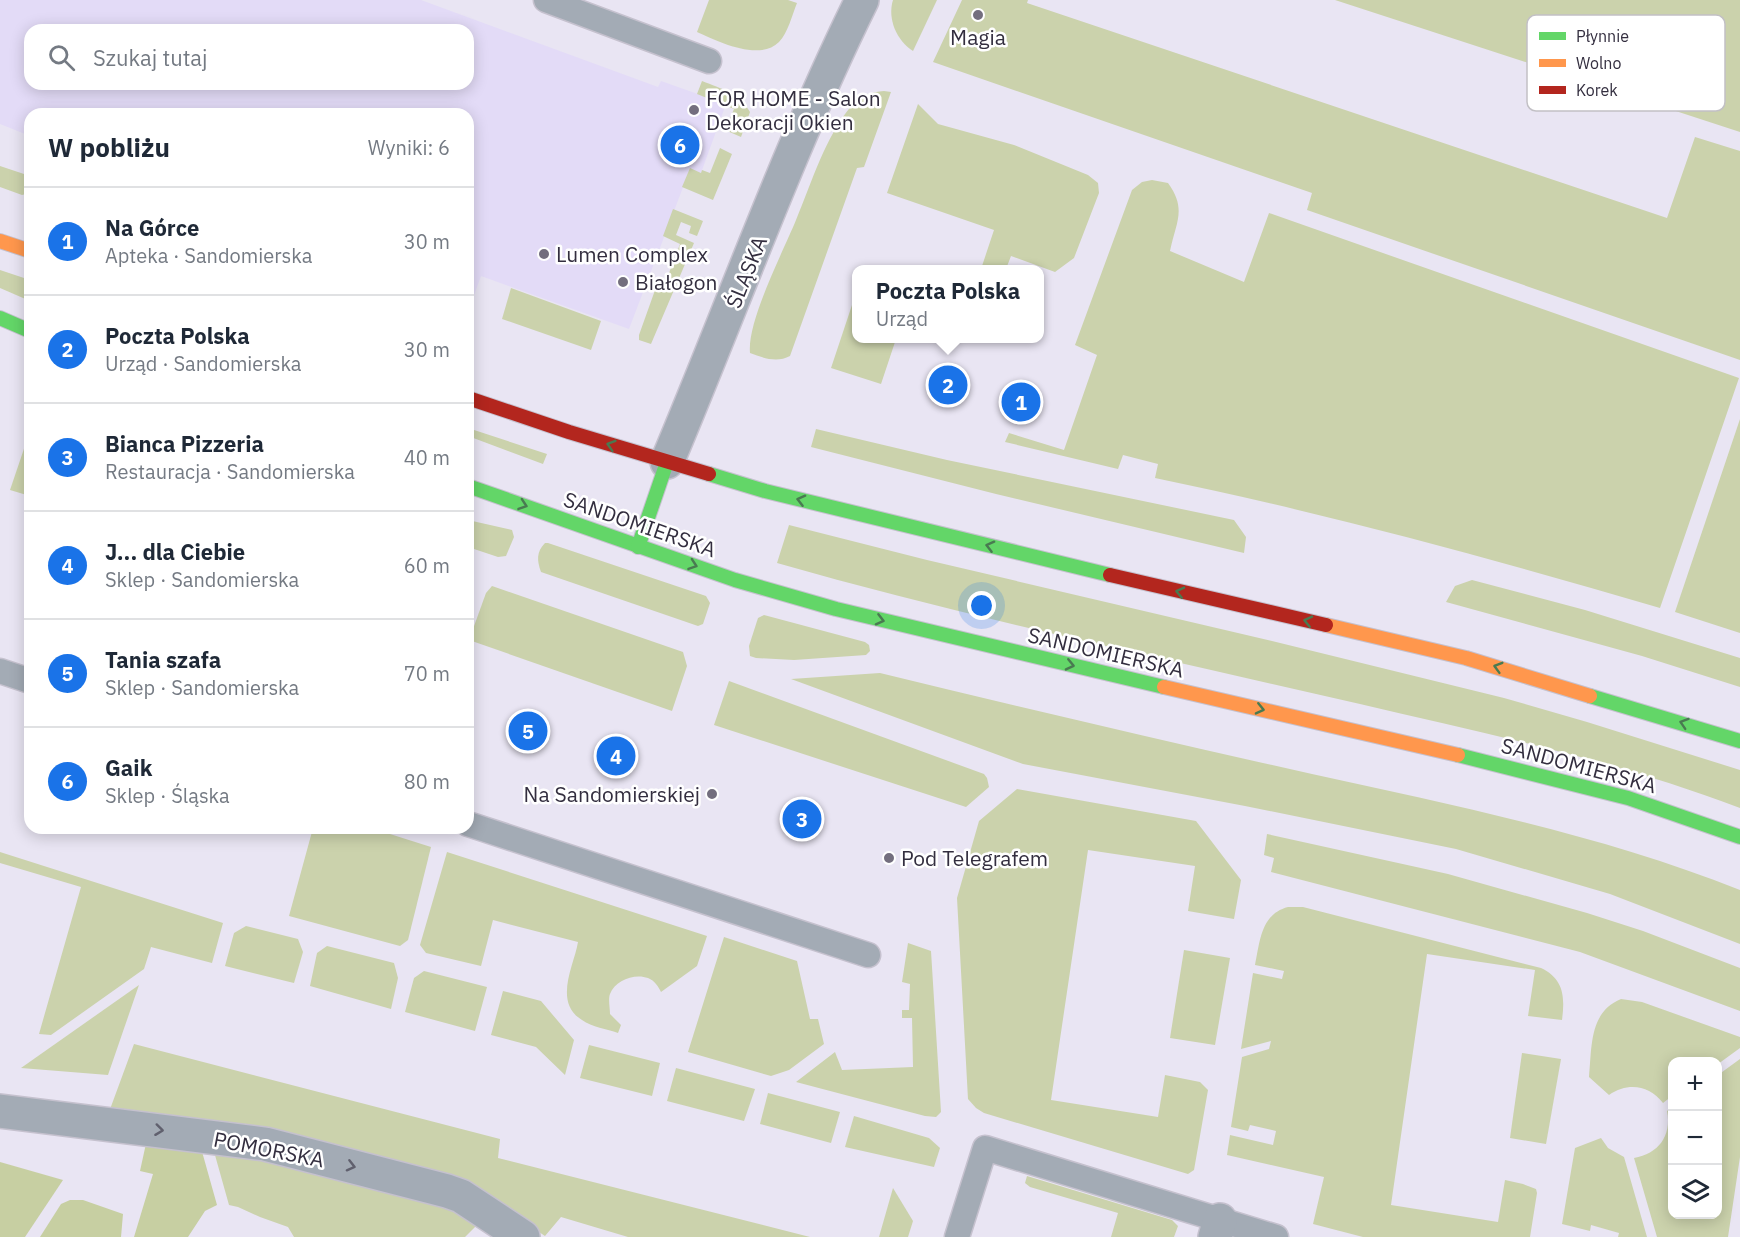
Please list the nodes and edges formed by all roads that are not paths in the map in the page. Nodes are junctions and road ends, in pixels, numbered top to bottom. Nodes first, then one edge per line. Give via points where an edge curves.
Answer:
1 (546, 0) edge
2 (862, 0) edge
3 (710, 61) dead end
4 (0, 241) edge
5 (24, 249) edge
6 (0, 318) edge
7 (24, 328) edge
8 (474, 400) edge
9 (667, 462) junction
10 (474, 488) edge
11 (638, 546) junction
12 (0, 671) edge
13 (24, 679) edge
14 (1740, 741) edge
15 (474, 826) edge
16 (1740, 837) edge
17 (868, 955) dead end
18 (0, 1111) edge
19 (1217, 1229) edge
20 (523, 1237) edge
21 (957, 1237) edge
22 (1276, 1237) edge

1 - 3 lane
2 - 9 street, ŚLĄSKA via 808,114
4 - 5 street
6 - 7 street
9 -> 8 street
9 - 11 street, ŚLĄSKA
14 -> 9 street via 1466,658 943,535
10 -> 11 street, SANDOMIERSKA
11 -> 16 street, SANDOMIERSKA via 836,609 1512,767 1628,798
12 - 13 lane
15 - 17 lane
18 -> 20 street, POMORSKA via 264,1144 447,1191 470,1201
19 - 21 lane via 985,1148
19 - 22 lane

